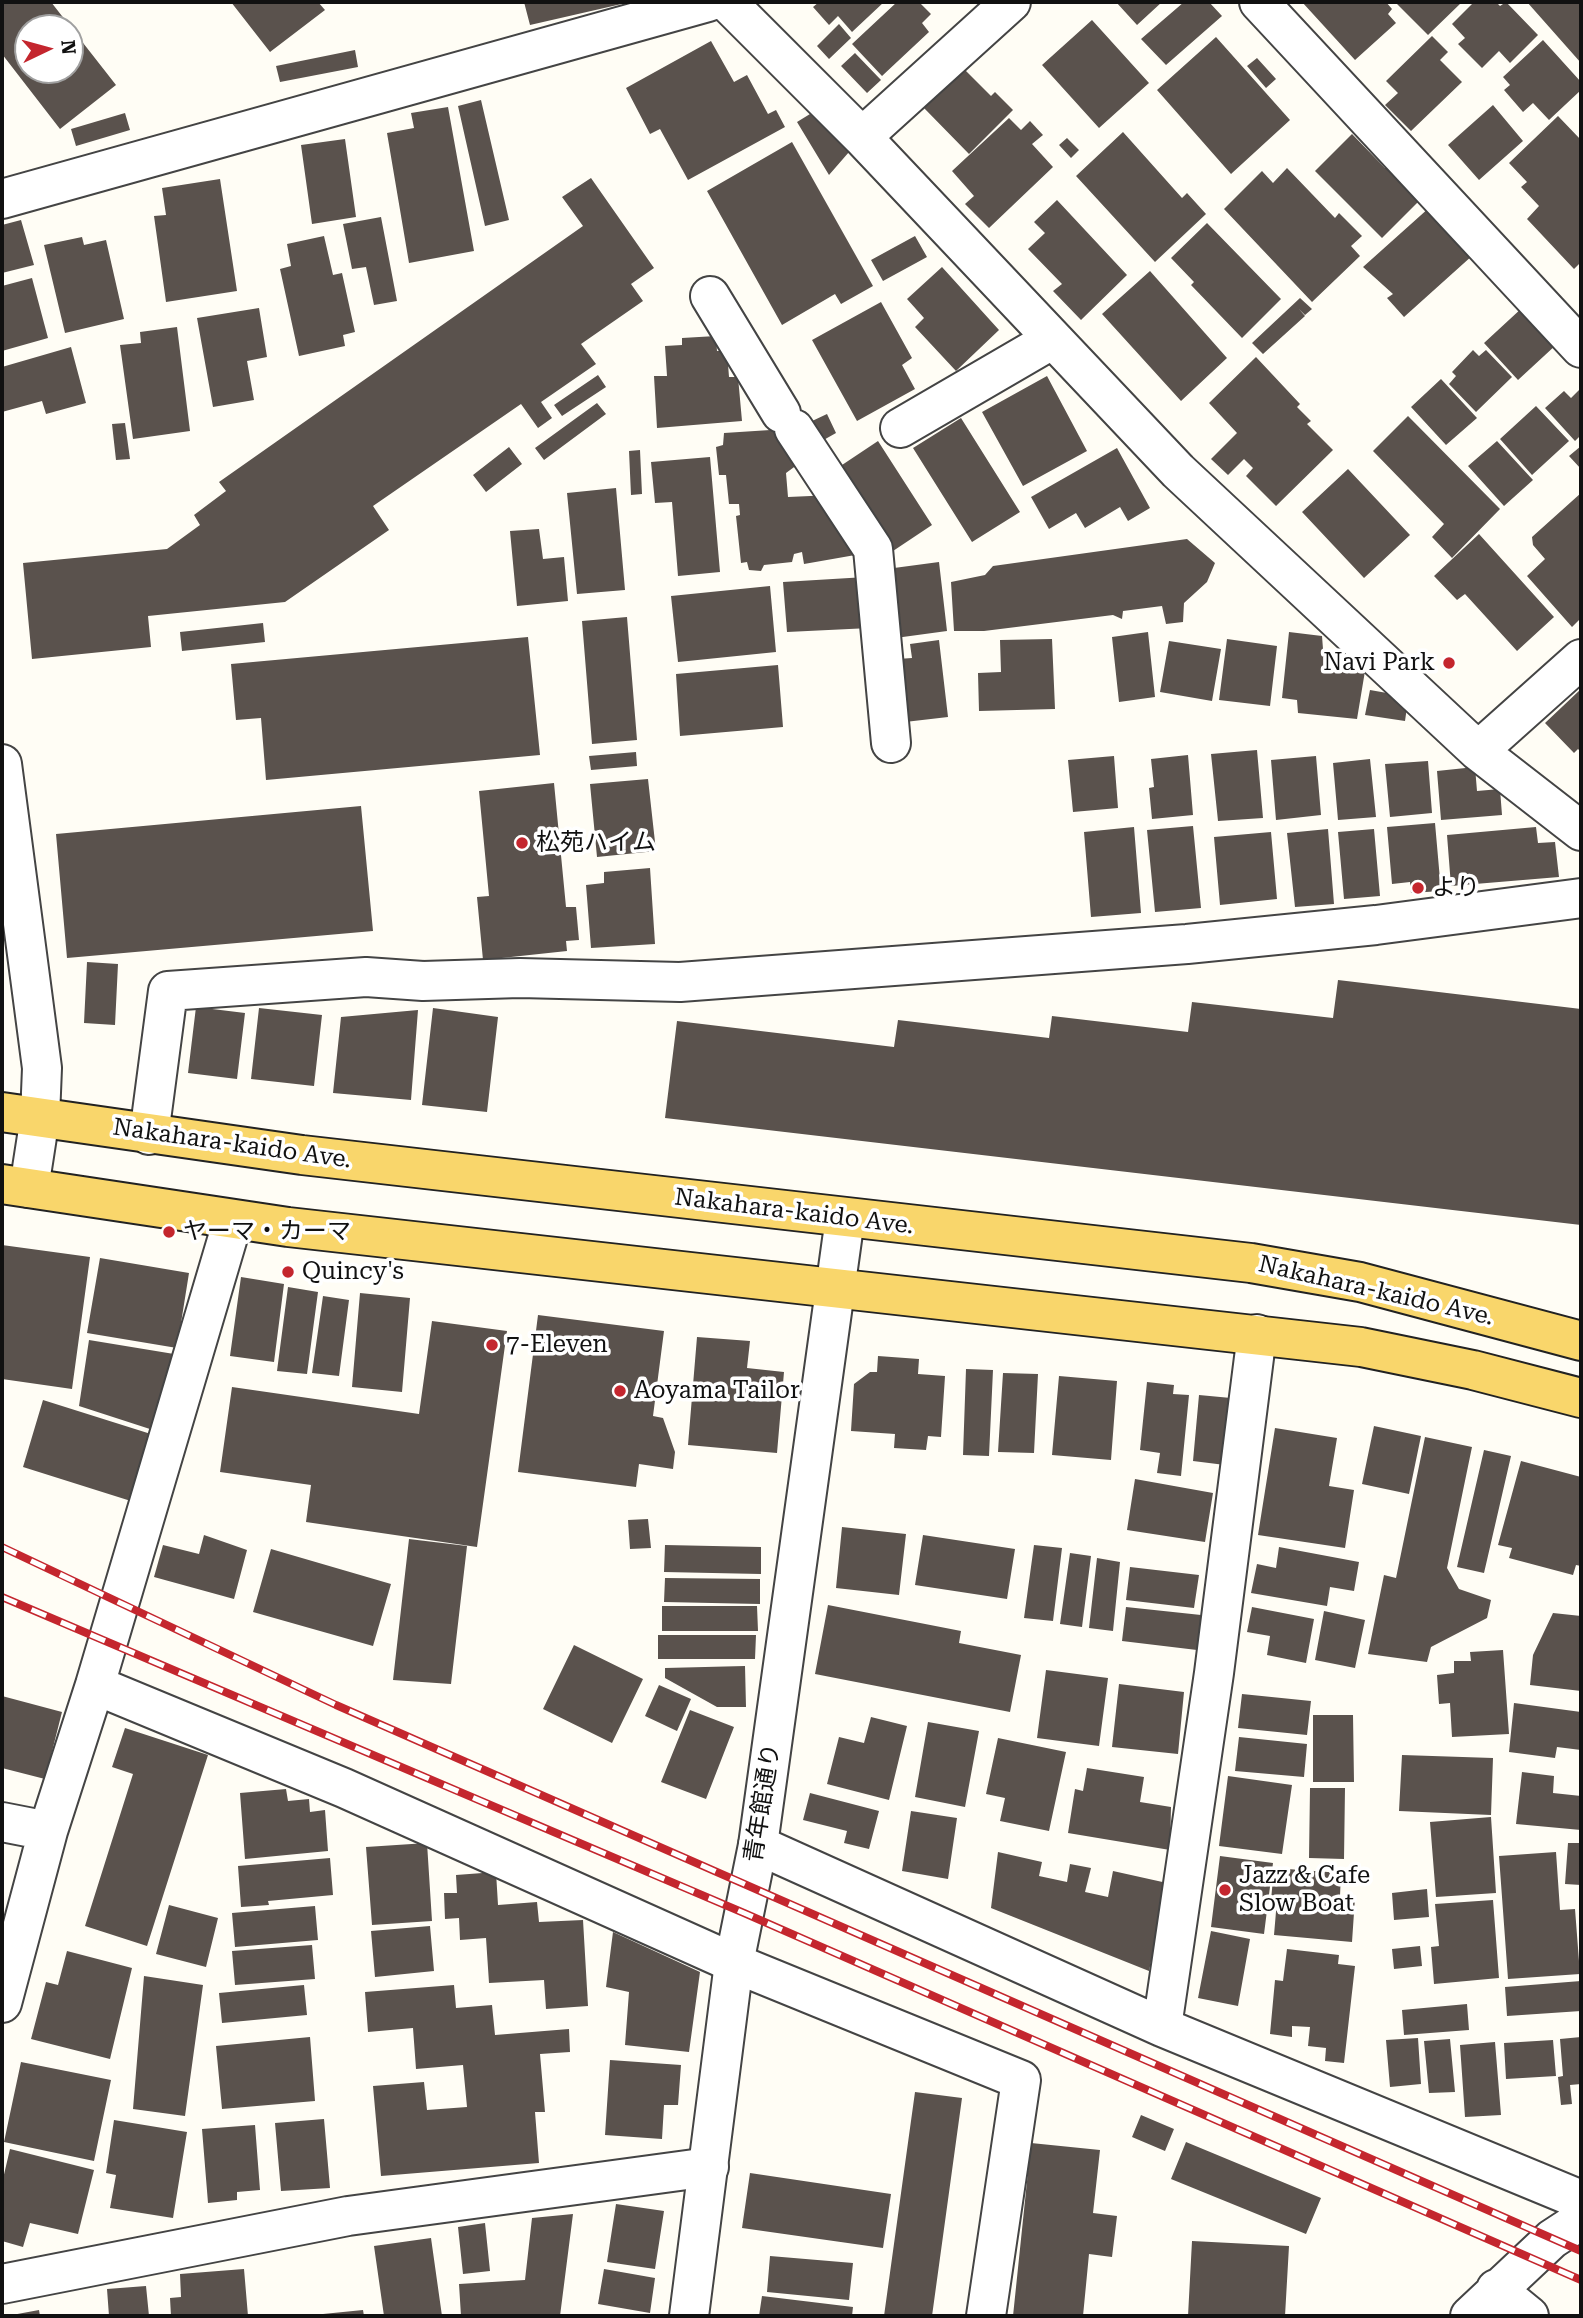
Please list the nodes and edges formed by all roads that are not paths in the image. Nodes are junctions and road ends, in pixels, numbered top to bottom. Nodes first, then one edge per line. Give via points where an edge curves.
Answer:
1 (708, 2) edge
2 (727, 2) edge
3 (1011, 2) edge
4 (1259, 2) edge
5 (862, 137) junction
6 (2, 199) edge
7 (710, 296) dead end
8 (1053, 339) junction
9 (1581, 348) edge
10 (900, 428) dead end
11 (1581, 659) edge
12 (891, 743) dead end
13 (1478, 751) junction
14 (2, 764) edge
15 (1581, 831) edge
16 (1581, 898) edge
17 (2, 1112) edge
18 (40, 1117) junction
19 (149, 1135) junction
20 (15, 1186) edge
21 (845, 1218) junction
22 (233, 1220) junction
23 (836, 1289) junction
24 (1257, 1334) junction
25 (1581, 1341) edge
26 (1581, 1398) edge
27 (96, 1685) junction
28 (2, 1822) edge
29 (48, 1831) junction
30 (758, 1845) junction
31 (734, 1963) junction
32 (2, 2003) edge
33 (1162, 2027) junction
34 (709, 2167) junction
35 (1581, 2200) edge
36 (1581, 2220) edge
37 (2, 2284) edge
38 (1496, 2289) junction
39 (689, 2316) edge
40 (985, 2316) edge
41 (1470, 2316) edge
42 (1529, 2316) edge

1 - 6 street
2 - 5 street
3 - 5 street
4 - 9 street
5 - 8 street
7 - 12 street via 873,549
8 - 10 street
8 - 13 street via 1178,471
11 - 13 street
13 - 15 street
14 - 18 street via 41,1068
16 - 19 street via 1187,944 680,982 366,977 168,991
17 - 18 main road, Nakahara-kaido Ave.
18 - 19 main road, Nakahara-kaido Ave.
18 - 20 street
19 - 21 main road, Nakahara-kaido Ave.
20 - 22 main road
21 - 23 street, 青年館通り
21 - 25 main road, Nakahara-kaido Ave. via 1251,1263 1360,1282
22 - 23 main road
22 - 27 street
23 - 24 main road
23 - 30 street, 青年館通り
24 - 26 main road via 1361,1347
24 - 33 street
27 - 29 street
27 - 31 street via 344,1788
28 - 29 street
29 - 32 street
30 - 31 street, 青年館通り
30 - 33 street
31 - 34 street, 青年館通り
31 - 40 street via 1021,2080
33 - 35 street
34 - 37 street via 348,2216
34 - 39 street, 青年館通り
36 - 38 street via 1552,2239
38 - 41 street
38 - 42 street

